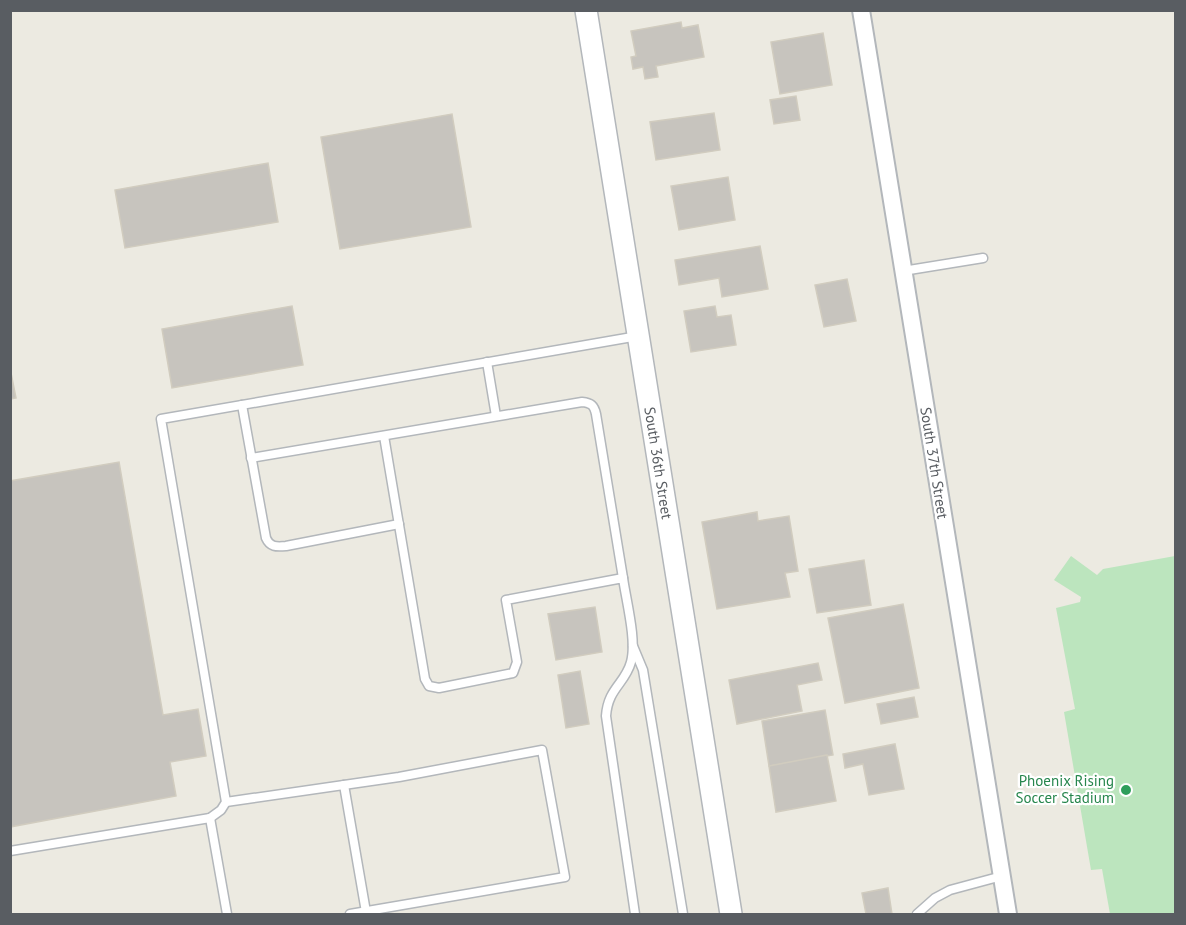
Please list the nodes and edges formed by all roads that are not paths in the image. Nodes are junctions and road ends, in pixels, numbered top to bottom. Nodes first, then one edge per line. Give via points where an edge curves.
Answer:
1 (586, 10) edge
2 (861, 10) edge
3 (982, 258) dead end
4 (903, 271) junction
5 (638, 336) junction
6 (487, 362) junction
7 (242, 405) junction
8 (496, 416) junction
9 (384, 436) junction
10 (251, 458) junction
11 (399, 524) junction
12 (623, 578) junction
13 (633, 645) junction
14 (344, 785) junction
15 (226, 802) junction
16 (210, 818) junction
17 (10, 852) edge
18 (1002, 876) junction
19 (366, 912) junction
20 (227, 915) edge
21 (350, 915) edge
22 (635, 915) edge
23 (683, 915) edge
24 (731, 915) edge
25 (917, 915) edge
26 (1008, 915) edge

1 - 5 street, South 36th Street
2 - 4 street, South 37th Street
3 - 4 lane
4 - 18 street, South 37th Street
5 - 6 lane
5 - 24 street, South 36th Street
6 - 7 lane
6 - 8 lane
7 - 10 lane
7 - 15 lane via 161,419
8 - 9 lane
8 - 12 lane via 582,402 595,408
9 - 10 lane
9 - 11 lane
10 - 11 lane via 266,538 273,546
11 - 12 lane via 424,679 429,686 439,688 508,675 515,670 506,600
12 - 13 lane
13 - 22 lane via 626,673 609,696 606,716
13 - 23 lane via 643,670
14 - 15 lane
14 - 19 lane
14 - 19 lane via 542,750 565,877
15 - 16 lane
16 - 17 lane
16 - 20 lane
18 - 25 lane via 950,890
18 - 26 street, South 37th Street
19 - 21 lane

